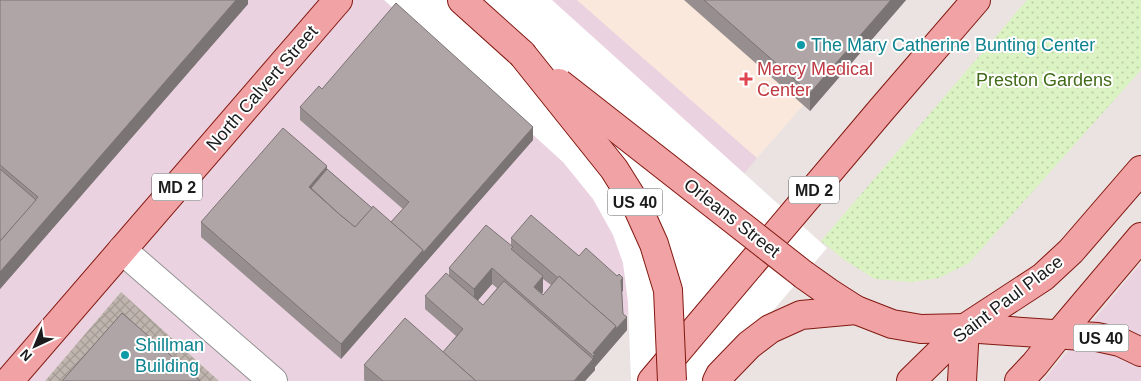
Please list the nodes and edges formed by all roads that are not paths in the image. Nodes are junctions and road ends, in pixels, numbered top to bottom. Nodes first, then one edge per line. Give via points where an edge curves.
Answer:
1 (338, 0) edge
2 (462, 0) edge
3 (976, 0) edge
4 (522, 54) junction
5 (1141, 170) edge
6 (1141, 237) edge
7 (122, 250) junction
8 (856, 310) junction
9 (965, 328) junction
10 (1059, 334) junction
11 (1141, 352) edge
12 (9, 381) edge
13 (273, 381) edge
14 (652, 381) edge
15 (672, 381) edge
16 (717, 381) edge
17 (911, 381) edge
18 (962, 381) edge
19 (1019, 381) edge

1 - 7 main road, North Calvert Street / MD 2
2 - 4 main road, Orleans Street / US 40
3 - 14 main road, MD 2
4 - 8 main road, Orleans Street / US 40, bridge via 804,275
4 - 15 main road, Orleans Street / US 40, bridge via 614,169 636,204 654,244 668,290
5 - 9 main road, Saint Paul Place via 1071,251 1042,277
6 - 10 main road
7 - 12 main road, North Calvert Street / MD 2
7 - 13 street
8 - 9 main road, Orleans Street / US 40 via 892,324 921,329
8 - 16 main road via 801,315 770,329 749,344
9 - 10 main road, US 40
9 - 17 main road, Saint Paul Place
9 - 18 main road
10 - 11 main road, US 40 via 1098,337 1120,342
10 - 19 main road

